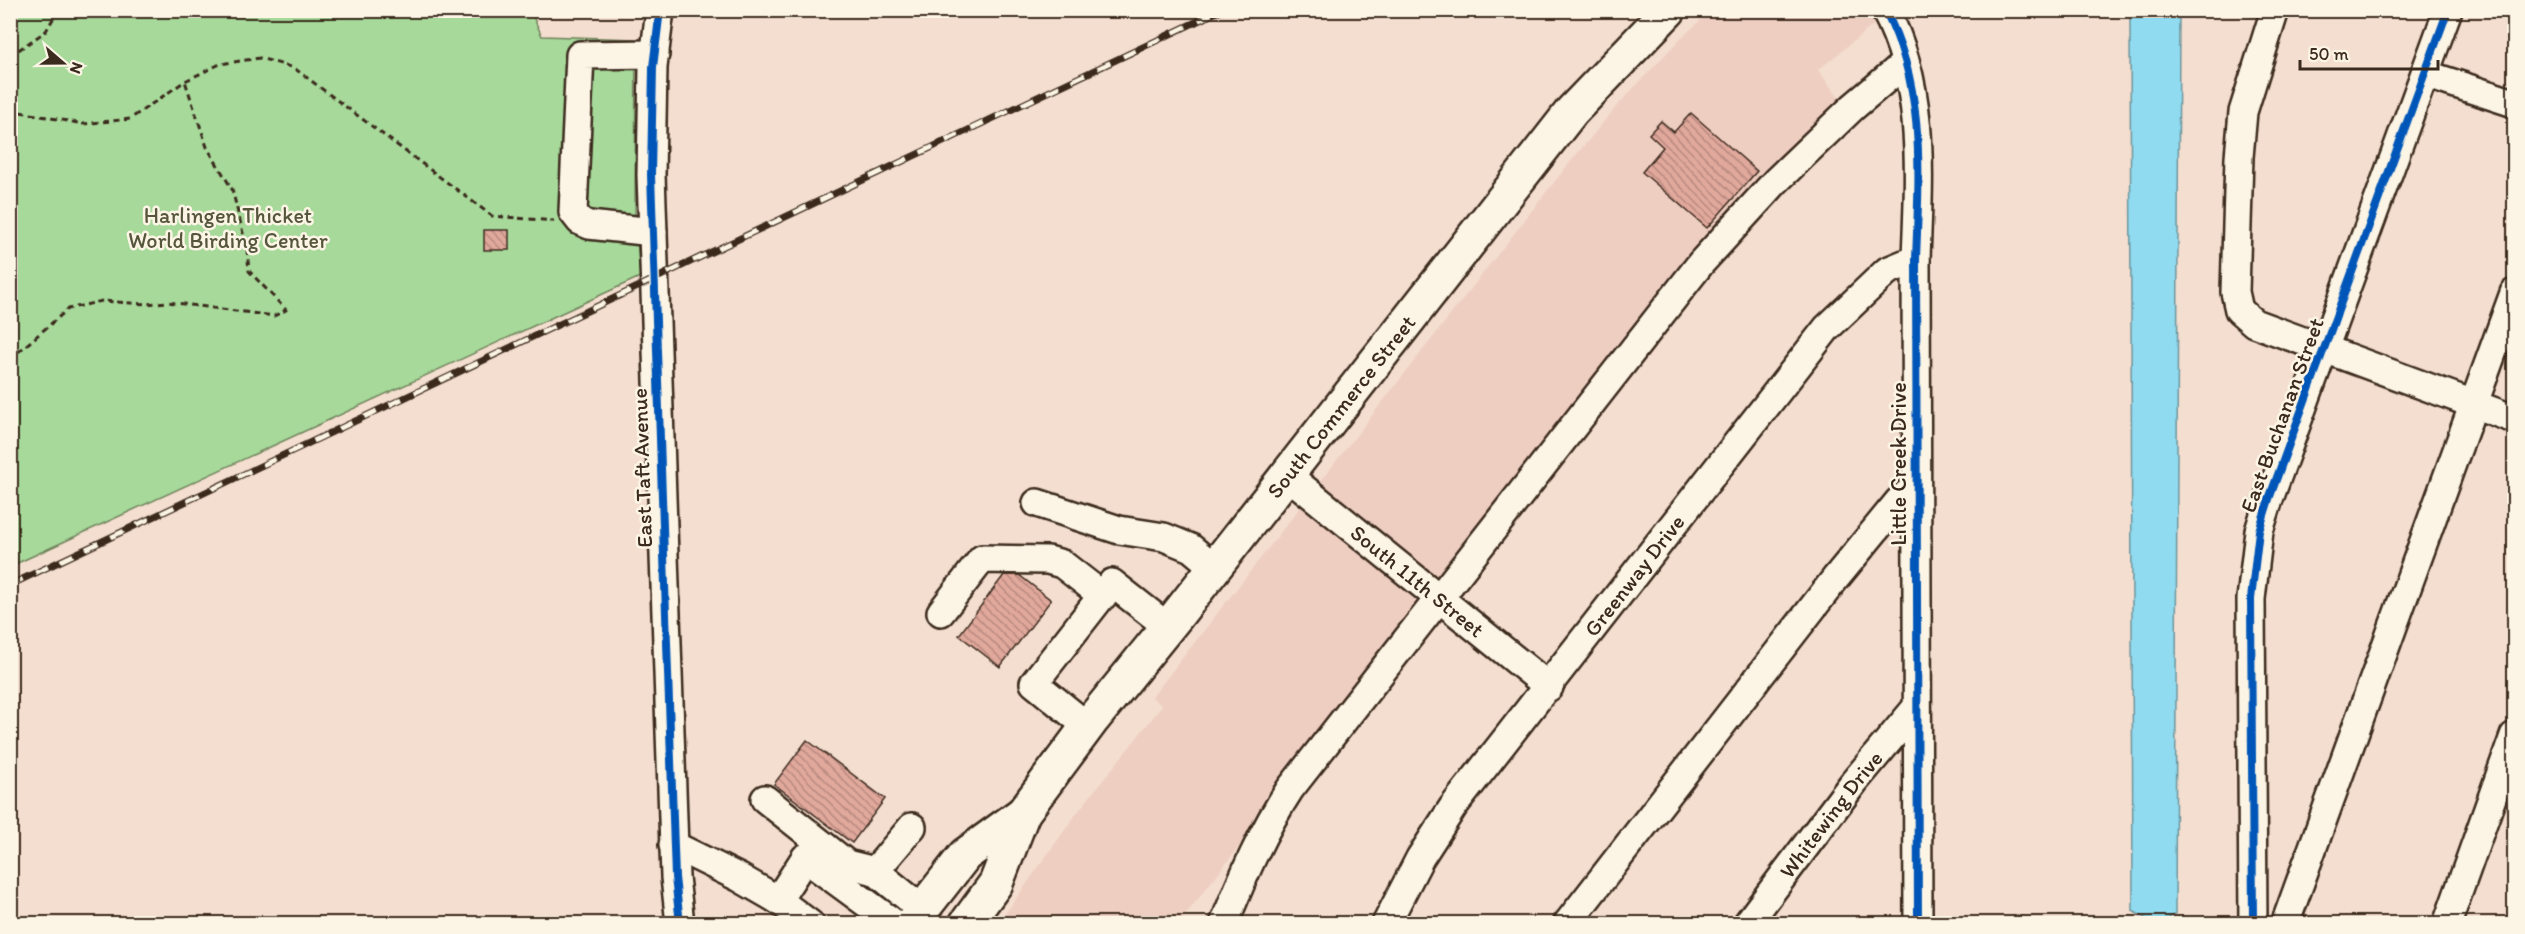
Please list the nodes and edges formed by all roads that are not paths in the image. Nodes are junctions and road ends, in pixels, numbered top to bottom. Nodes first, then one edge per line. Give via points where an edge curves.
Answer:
1 (660, 10) edge
2 (1669, 10) edge
3 (1885, 10) edge
4 (2275, 10) edge
5 (2448, 10) edge
6 (655, 54) junction
7 (1905, 63) junction
8 (2426, 74) junction
9 (2514, 103) edge
10 (653, 232) junction
11 (1916, 259) junction
12 (2514, 293) edge
13 (2325, 350) junction
14 (2474, 405) junction
15 (2514, 419) edge
16 (1287, 475) junction
17 (1916, 486) junction
18 (1037, 503) dead end
19 (1215, 568) junction
20 (1102, 596) junction
21 (1440, 597) junction
22 (941, 612) dead end
23 (1168, 627) junction
24 (1549, 687) junction
25 (1917, 708) junction
26 (1088, 726) junction
27 (2514, 736) edge
28 (765, 799) dead end
29 (1023, 813) junction
30 (912, 827) dead end
31 (674, 846) junction
32 (875, 871) junction
33 (1767, 897) junction
34 (778, 900) junction
35 (909, 919) edge
36 (680, 924) edge
37 (810, 924) edge
38 (966, 924) edge
39 (1224, 924) edge
40 (1386, 924) edge
41 (1567, 924) edge
42 (1747, 924) edge
43 (1769, 924) edge
44 (1918, 924) edge
45 (2253, 924) edge
46 (2285, 924) edge
47 (2447, 924) edge

1 - 6 street, East Taft Avenue
2 - 16 main road, South Commerce Street via 1572,111
3 - 7 street, Little Creek Drive
4 - 13 street via 2243,112 2236,303 2254,323
5 - 8 street, East Buchanan Street
6 - 10 street, East Taft Avenue
6 - 10 street via 580,55 573,212 589,225
7 - 11 street, Little Creek Drive via 1918,143
7 - 21 street via 1776,181 1701,263
8 - 9 street
8 - 13 street, East Buchanan Street
10 - 31 street, East Taft Avenue
11 - 17 street, Little Creek Drive
11 - 24 street, Greenway Drive via 1887,271 1827,328
12 - 14 street
13 - 14 street
13 - 45 street, East Buchanan Street via 2259,531 2251,599
14 - 15 street
14 - 46 street
16 - 19 main road, South Commerce Street
16 - 21 street, South 11th Street
17 - 25 street, Little Creek Drive
17 - 41 street via 1835,579
18 - 19 street via 1119,530 1164,537 1191,548
19 - 23 main road, South Commerce Street
20 - 22 street via 1062,564 1048,560 982,559
20 - 23 street via 1112,583
20 - 26 street via 1034,682
21 - 24 street, South 11th Street
21 - 39 street via 1275,813 1248,863
23 - 26 main road, South Commerce Street
24 - 40 street, Greenway Drive via 1453,807 1420,858
25 - 33 street, Whitewing Drive via 1854,782
25 - 44 street, Little Creek Drive
26 - 29 main road, South Commerce Street
27 - 47 street
28 - 32 street via 847,864
29 - 35 main road, South Commerce Street via 965,855
29 - 38 main road, South Commerce Street via 996,883
30 - 32 street
31 - 34 street
31 - 36 street, East Taft Avenue
32 - 35 street
33 - 42 street, Whitewing Drive
33 - 43 street
34 - 35 street via 805,858
34 - 37 street

